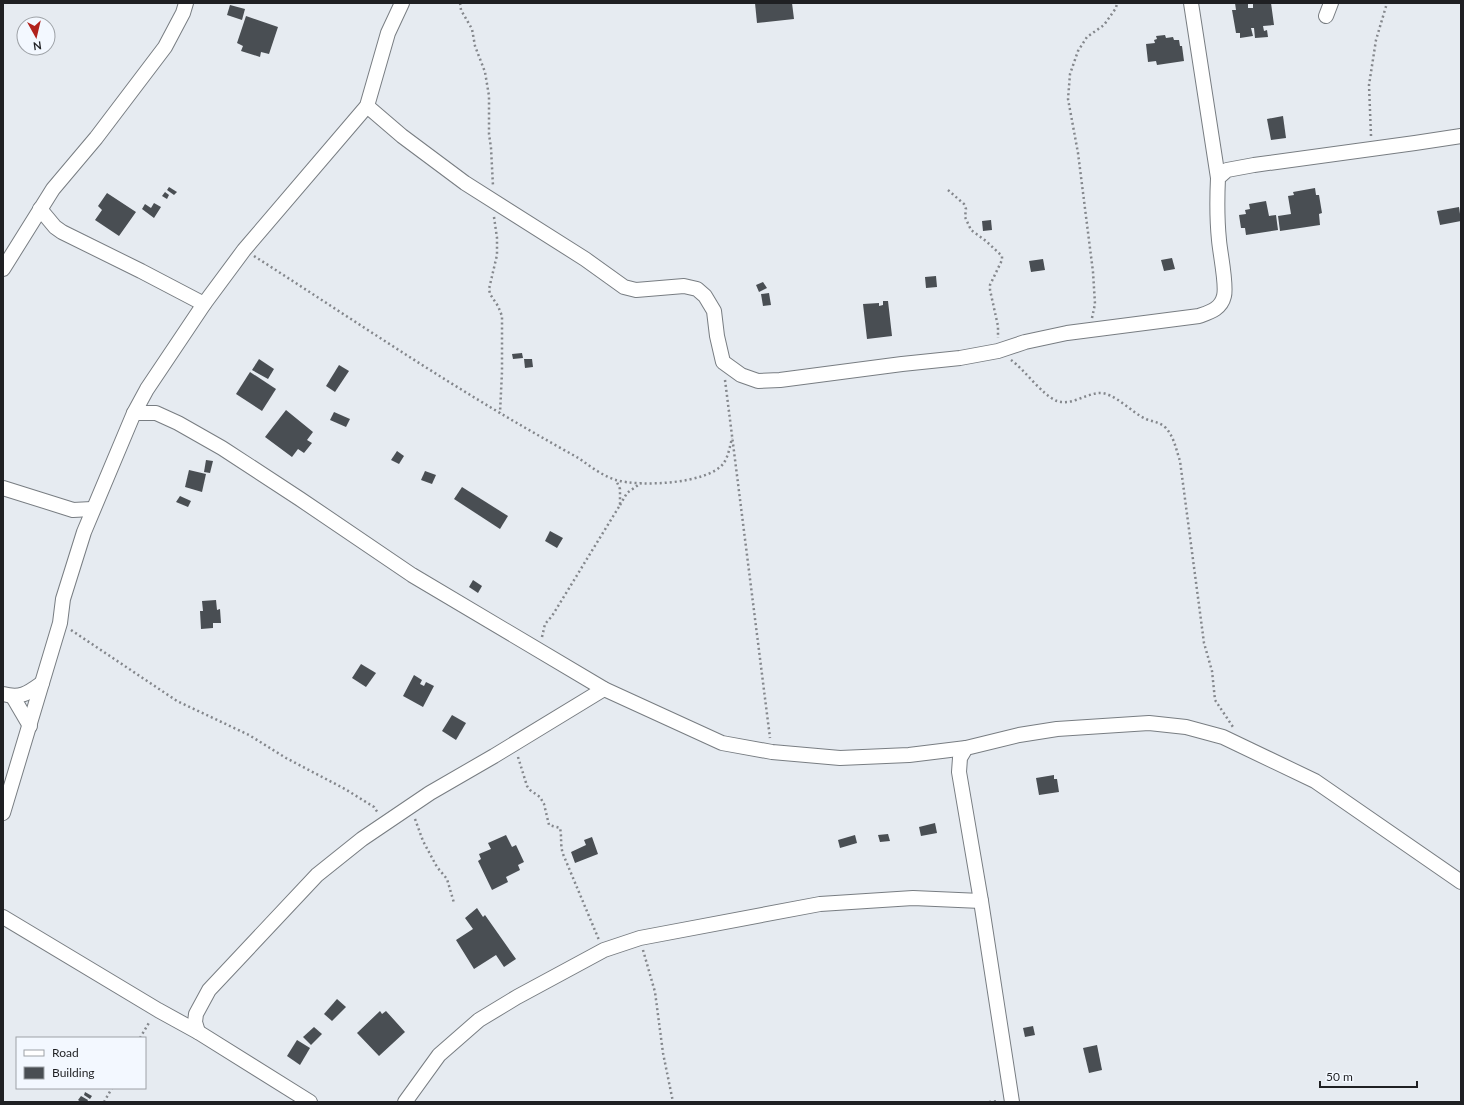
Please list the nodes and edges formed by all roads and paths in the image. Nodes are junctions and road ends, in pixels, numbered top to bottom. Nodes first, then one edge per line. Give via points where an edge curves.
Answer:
1 (186, 3) edge
2 (402, 3) edge
3 (460, 3) edge
4 (1117, 3) edge
5 (1191, 3) edge
6 (1387, 3) edge
7 (367, 106) junction
8 (1461, 136) edge
9 (1370, 149) junction
10 (1218, 178) junction
11 (948, 190) dead end
12 (494, 201) junction
13 (40, 209) junction
14 (244, 250) junction
15 (3, 269) edge
16 (204, 304) junction
17 (1087, 331) junction
18 (998, 351) junction
19 (723, 362) junction
20 (147, 389) junction
21 (134, 413) junction
22 (156, 413) junction
23 (500, 414) junction
24 (732, 438) junction
25 (616, 480) junction
26 (641, 483) junction
27 (3, 488) edge
28 (620, 505) junction
29 (92, 509) junction
30 (73, 510) junction
31 (84, 532) junction
32 (60, 623) junction
33 (544, 652) junction
34 (42, 683) junction
35 (604, 689) junction
36 (8, 695) edge
37 (30, 726) junction
38 (1237, 732) dead end
39 (514, 743) junction
40 (966, 748) junction
41 (772, 752) junction
42 (409, 808) junction
43 (3, 813) edge
44 (381, 827) junction
45 (1461, 882) edge
46 (981, 901) junction
47 (454, 903) dead end
48 (3, 917) edge
49 (640, 938) junction
50 (604, 950) junction
51 (158, 1010) junction
52 (196, 1014) junction
53 (173, 1019) junction
54 (198, 1032) junction
55 (141, 1037) edge
56 (111, 1089) edge
57 (104, 1102) edge
58 (310, 1102) edge
59 (405, 1102) edge
60 (672, 1102) edge
61 (1012, 1102) edge

1 - 13 street via 165,47
2 - 7 street via 388,33
3 - 12 path via 472,29 475,46 485,72
4 - 17 path via 1104,26 1087,37 1078,51 1070,74 1068,99 1085,202 1095,296
5 - 10 street
6 - 9 path via 1376,40 1369,85 1372,131
7 - 12 street via 402,136 465,183
7 - 14 street
8 - 9 street
9 - 10 street via 1227,170
10 - 17 street via 1218,239 1224,296 1220,305 1212,312 1199,316
11 - 18 path via 964,204 964,217 971,230 1002,256 990,285 998,326
12 - 19 street via 585,258 624,287 636,290 684,286 697,289 705,296 714,311
12 - 23 path via 497,255 488,289 502,316
13 - 15 street
13 - 16 street via 62,232
14 - 16 street
14 - 23 path
16 - 20 street
17 - 18 street via 1025,342
18 - 19 street via 960,358 758,381 741,375
18 - 38 path via 1014,362 1056,401 1064,402 1091,394 1110,395 1131,411 1164,426 1172,435 1180,461 1204,642 1212,671 1215,700
19 - 24 path
20 - 21 street
20 - 22 street
21 - 22 street
21 - 29 street
22 - 33 street via 222,448 412,575
23 - 25 path
24 - 26 path via 725,463 716,471 698,478
24 - 41 path
25 - 26 path
25 - 28 path via 620,489
26 - 28 path via 627,493
27 - 30 street
28 - 33 path via 545,624 542,634
29 - 30 street
29 - 31 street
30 - 31 street
31 - 32 street via 63,599
32 - 34 street
32 - 44 path via 177,700 249,735 374,807
33 - 35 street
34 - 36 street via 27,694
34 - 37 street
35 - 39 street
35 - 41 street via 722,743
36 - 37 street
37 - 43 street
39 - 42 street
39 - 50 path via 527,786 544,804 549,825 560,828 560,847
40 - 41 street via 909,755 840,758
40 - 45 street via 1057,729 1149,724 1186,727 1223,737 1315,781
40 - 46 street via 960,758 959,772
42 - 44 street
42 - 47 path via 423,841 437,867 447,879
44 - 52 street via 317,875 209,990
46 - 49 street via 913,898 820,904
46 - 61 street
48 - 51 street
49 - 50 street
49 - 60 path via 655,992
50 - 59 street via 479,1020 439,1055
51 - 53 street
51 - 55 path
52 - 53 street
52 - 54 street
53 - 54 street
54 - 58 street
56 - 57 path

